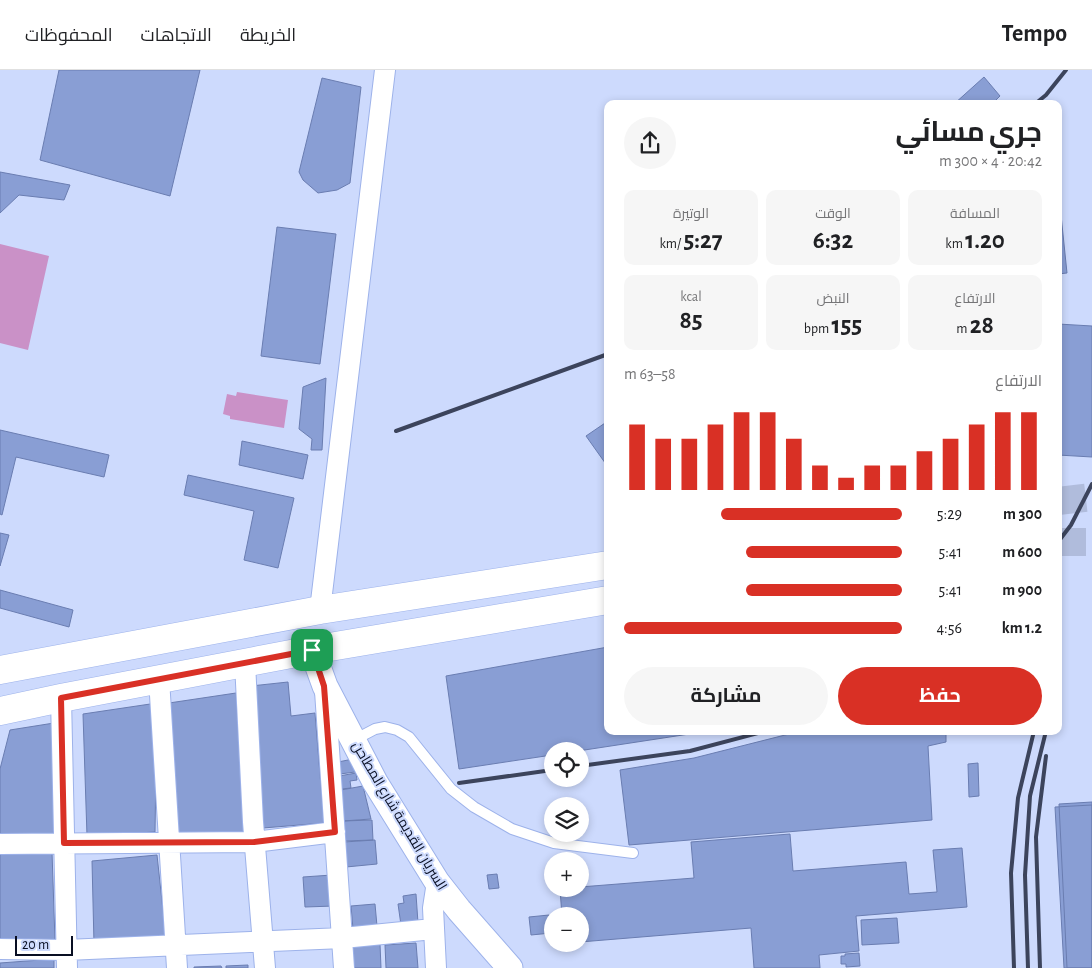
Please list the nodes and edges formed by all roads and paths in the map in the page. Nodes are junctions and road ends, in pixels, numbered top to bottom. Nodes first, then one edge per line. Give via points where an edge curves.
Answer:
1 (385, 70) edge
2 (604, 566) edge
3 (604, 601) edge
4 (320, 610) junction
5 (312, 650) junction
6 (245, 663) junction
7 (0, 670) edge
8 (159, 679) junction
9 (324, 686) junction
10 (61, 698) junction
11 (1, 714) edge
12 (353, 740) junction
13 (335, 832) junction
14 (169, 841) junction
15 (254, 842) junction
16 (64, 843) junction
17 (0, 844) edge
18 (633, 853) dead end
19 (437, 882) junction
20 (433, 929) junction
21 (343, 938) junction
22 (263, 941) junction
23 (176, 945) junction
24 (0, 949) edge
25 (67, 959) edge
26 (177, 968) edge
27 (265, 968) edge
28 (344, 968) edge
29 (436, 968) edge
30 (510, 968) edge

1 - 4 street
2 - 4 main road
3 - 5 main road
4 - 7 main road
5 - 6 main road
5 - 9 street, السريان القديمة شارع المطاحن
6 - 8 main road
6 - 15 street
8 - 10 main road
8 - 14 street
9 - 12 street, السريان القديمة شارع المطاحن
9 - 13 street
10 - 11 main road
10 - 16 street
12 - 18 lane via 375,729 397,730 409,737 451,789 512,829 554,843
12 - 19 street, السريان القديمة شارع المطاحن
13 - 15 street
13 - 21 street
14 - 15 street
14 - 16 street
14 - 23 street
15 - 22 street
16 - 17 street
16 - 25 street
19 - 20 street
19 - 30 street, السريان القديمة شارع المطاحن
20 - 21 street
20 - 29 street
21 - 22 street
21 - 28 street
22 - 23 street
22 - 27 street
23 - 25 street
23 - 26 street
24 - 25 street

